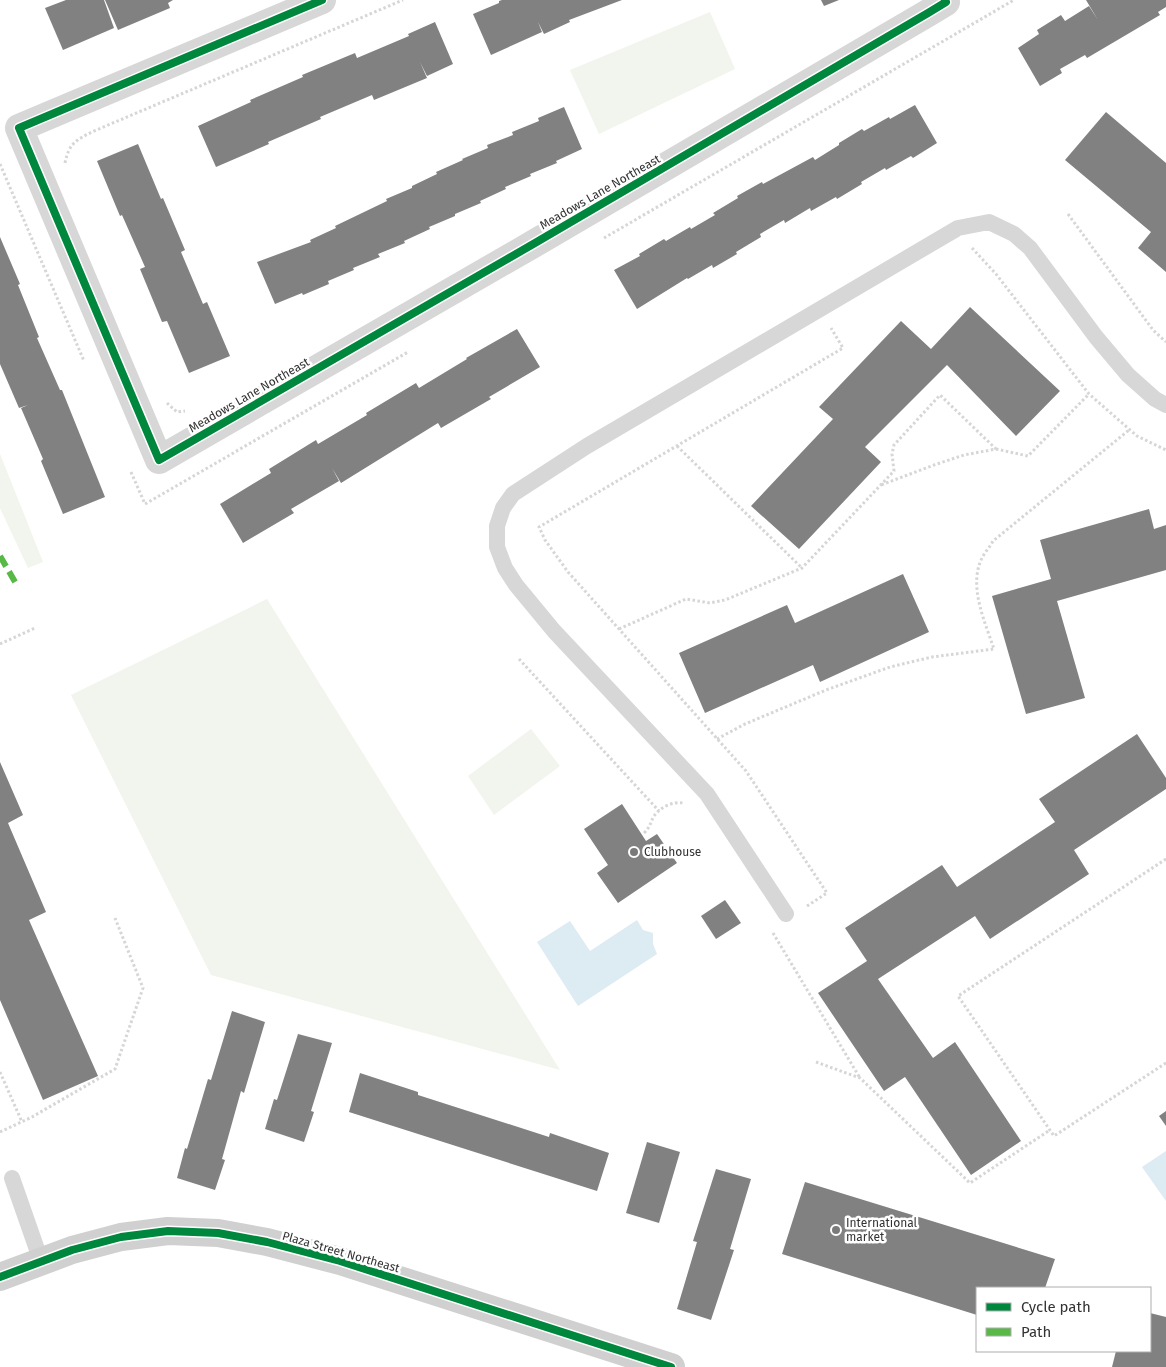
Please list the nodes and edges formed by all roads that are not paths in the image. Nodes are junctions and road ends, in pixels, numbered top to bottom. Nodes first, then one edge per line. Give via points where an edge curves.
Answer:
1 (322, 0) edge
2 (947, 1) edge
3 (1166, 405) edge
4 (786, 914) dead end
5 (12, 1178) dead end
6 (41, 1261) junction
7 (0, 1277) edge
8 (671, 1367) edge

1 - 2 street, Meadows Lane Northeast via 19,128 159,460
3 - 4 lane via 1128,374 1096,337 1030,248 1014,234 989,222 958,228 587,446 513,494 503,508 497,526 498,547 505,568 516,585 554,631 707,794
5 - 6 lane
6 - 7 main road, Plaza Street Northeast
6 - 8 main road, Plaza Street Northeast via 121,1237 168,1232 218,1233 267,1242 340,1262

